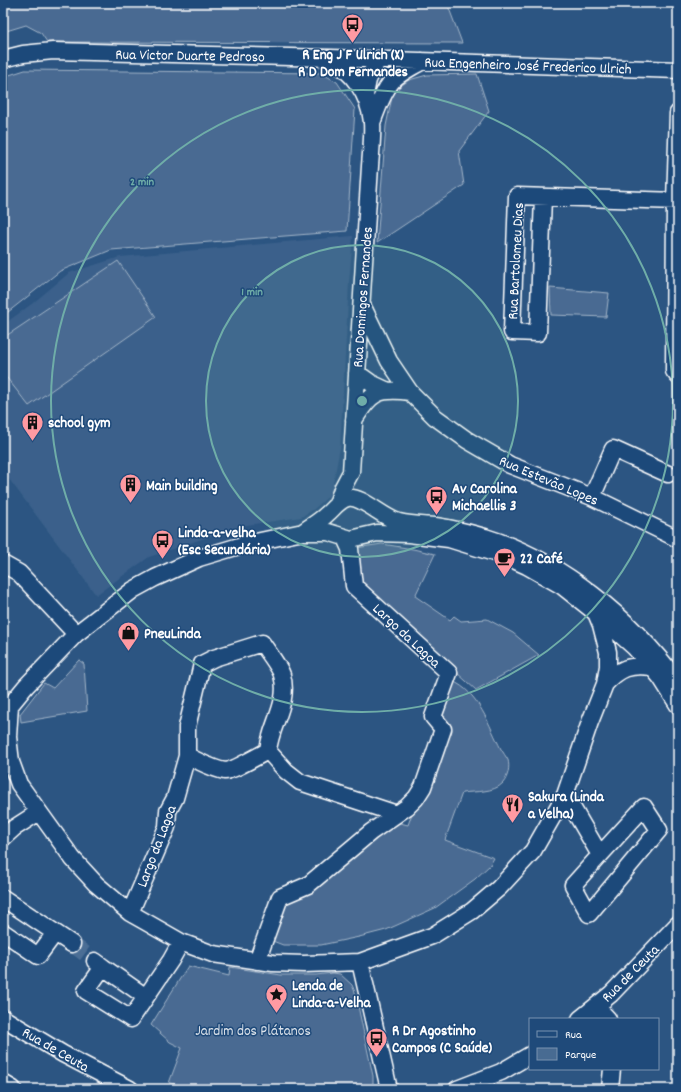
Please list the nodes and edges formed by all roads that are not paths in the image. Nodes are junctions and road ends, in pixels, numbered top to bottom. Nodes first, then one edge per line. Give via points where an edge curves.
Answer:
1 (328, 58) junction
2 (3, 59) edge
3 (378, 60) junction
4 (422, 61) junction
5 (678, 70) edge
6 (385, 93) junction
7 (365, 95) junction
8 (678, 113) edge
9 (372, 123) junction
10 (543, 196) junction
11 (677, 201) edge
12 (361, 304) junction
13 (676, 331) edge
14 (389, 361) junction
15 (357, 365) junction
16 (678, 376) edge
17 (386, 390) junction
18 (410, 392) junction
19 (354, 420) junction
20 (351, 472) junction
21 (668, 474) dead end
22 (592, 497) junction
23 (366, 504) junction
24 (336, 506) junction
25 (303, 532) junction
26 (364, 535) junction
27 (342, 536) junction
28 (678, 539) edge
29 (3, 564) edge
30 (596, 613) junction
31 (76, 634) junction
32 (652, 667) junction
33 (678, 682) edge
34 (605, 684) junction
35 (678, 705) edge
36 (7, 709) edge
37 (268, 751) junction
38 (187, 756) junction
39 (8, 771) edge
40 (565, 795) junction
41 (38, 812) junction
42 (397, 814) junction
43 (3, 838) edge
44 (600, 855) junction
45 (3, 898) edge
46 (130, 913) junction
47 (678, 924) edge
48 (3, 932) edge
49 (55, 933) junction
50 (181, 942) junction
51 (72, 944) tunnel mouth
52 (257, 961) junction
53 (360, 962) junction
54 (146, 996) junction
55 (596, 1006) junction
56 (3, 1018) edge
57 (581, 1018) edge
58 (607, 1018) edge
59 (529, 1056) edge
60 (612, 1070) edge
61 (3, 1083) edge
62 (113, 1086) edge
63 (13, 1089) edge
64 (130, 1089) edge
65 (389, 1089) edge
66 (457, 1089) edge
67 (610, 1089) edge

1 - 2 street, Rua Victor Duarte Pedroso via 53,51
1 - 3 street, Rua Victor Duarte Pedroso
1 - 7 street, Rua Domingos Fernandes via 352,75
3 - 4 street, Rua Engenheiro José Frederico Ulrich
3 - 6 street via 386,84
3 - 7 street, Rua Domingos Fernandes via 368,80
4 - 5 street, Rua Engenheiro José Frederico Ulrich
4 - 6 street, Rua Domingos Fernandes via 394,79
6 - 9 street, Rua Domingos Fernandes
7 - 9 street, Rua Domingos Fernandes
8 - 11 street
9 - 12 street, Rua Domingos Fernandes
10 - 10 street, Rua Bartolomeu Dias via 517,196 512,332 538,333
10 - 11 street, Rua Bartolomeu Dias
11 - 13 street
12 - 14 street, Rua Estevão Lopes
12 - 15 street, Rua Domingos Fernandes
13 - 16 street via 674,371
14 - 15 street via 381,356 371,355
14 - 18 street, Rua Estevão Lopes
15 - 17 street via 370,383
15 - 19 street, Rua Domingos Fernandes
17 - 18 street
17 - 19 street via 362,406
18 - 22 street, Rua Estevão Lopes via 435,417 510,466
19 - 20 street, Rua Domingos Fernandes
20 - 23 street, Rua Domingos Fernandes
20 - 24 street, Rua Domingos Fernandes
21 - 22 street via 613,449
22 - 28 street, Rua Estevão Lopes
23 - 24 street via 357,498 350,498
23 - 26 street via 372,512 372,525
23 - 33 street via 397,521 436,526 487,538 543,562 573,580 617,616 643,640
24 - 25 street
24 - 27 street via 332,513 332,525
25 - 27 street via 328,532
25 - 31 street via 246,544 199,558 134,590
26 - 27 street via 351,539
26 - 30 street via 385,532 449,539 507,557 562,586
27 - 42 street, Largo da Lagoa via 350,549 354,586 448,673 432,717 443,729 423,787 416,798
29 - 31 street via 18,573
30 - 32 street
30 - 34 street via 608,652
31 - 36 street
32 - 34 street via 631,666 614,674
32 - 35 street via 662,678
34 - 40 street
36 - 39 street
37 - 38 street via 227,771
37 - 38 street, Largo da Lagoa via 268,743 283,704 284,690 282,674 262,643 202,664 187,727
37 - 42 street via 300,782
38 - 46 street, Largo da Lagoa via 175,798 168,810 167,827
39 - 41 street
40 - 44 street
40 - 53 street via 533,851 499,888 472,911 432,936
41 - 43 street
41 - 46 street via 73,859 96,884
42 - 52 street, Largo da Lagoa via 308,884 280,897
44 - 44 street via 629,823 644,807 659,830 588,914 574,884
45 - 49 street
46 - 50 street
47 - 55 street, Rua de Ceuta via 611,994
48 - 49 street via 38,956
49 - 51 street
50 - 52 street via 214,954
50 - 54 street
52 - 53 street via 304,964
53 - 65 street
54 - 54 street via 131,1019 86,991 99,964
55 - 57 street, Rua de Ceuta
55 - 58 street
56 - 62 street, Rua de Ceuta
59 - 66 street via 501,1072
60 - 67 street
61 - 63 street
62 - 64 street, Rua de Ceuta

